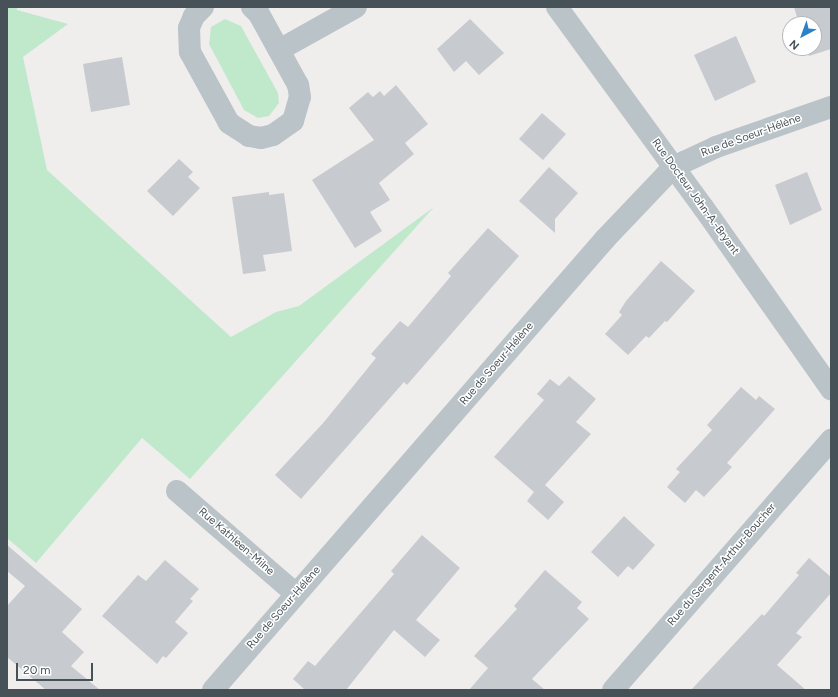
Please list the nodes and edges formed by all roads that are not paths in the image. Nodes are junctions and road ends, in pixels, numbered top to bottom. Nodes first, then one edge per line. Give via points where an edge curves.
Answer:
1 (203, 7) edge
2 (252, 7) edge
3 (356, 7) edge
4 (556, 7) edge
5 (279, 50) junction
6 (831, 107) edge
7 (675, 168) junction
8 (831, 389) edge
9 (831, 440) edge
10 (177, 491) dead end
11 (296, 594) junction
12 (212, 690) edge
13 (613, 690) edge

1 - 5 street via 194,16 189,28 190,52 229,123 249,136 274,135 292,120 298,109 298,85
2 - 5 street via 259,14
3 - 5 street
4 - 7 street, Rue Docteur John-A.-Bryant
6 - 7 street, Rue de Soeur-Hélène via 716,147
7 - 8 street, Rue Docteur John-A.-Bryant
7 - 11 street, Rue de Soeur-Hélène via 605,239
9 - 13 street, Rue du Sergent-Arthur-Boucher
10 - 11 street, Rue Kathleen-Milne
11 - 12 street, Rue de Soeur-Hélène

